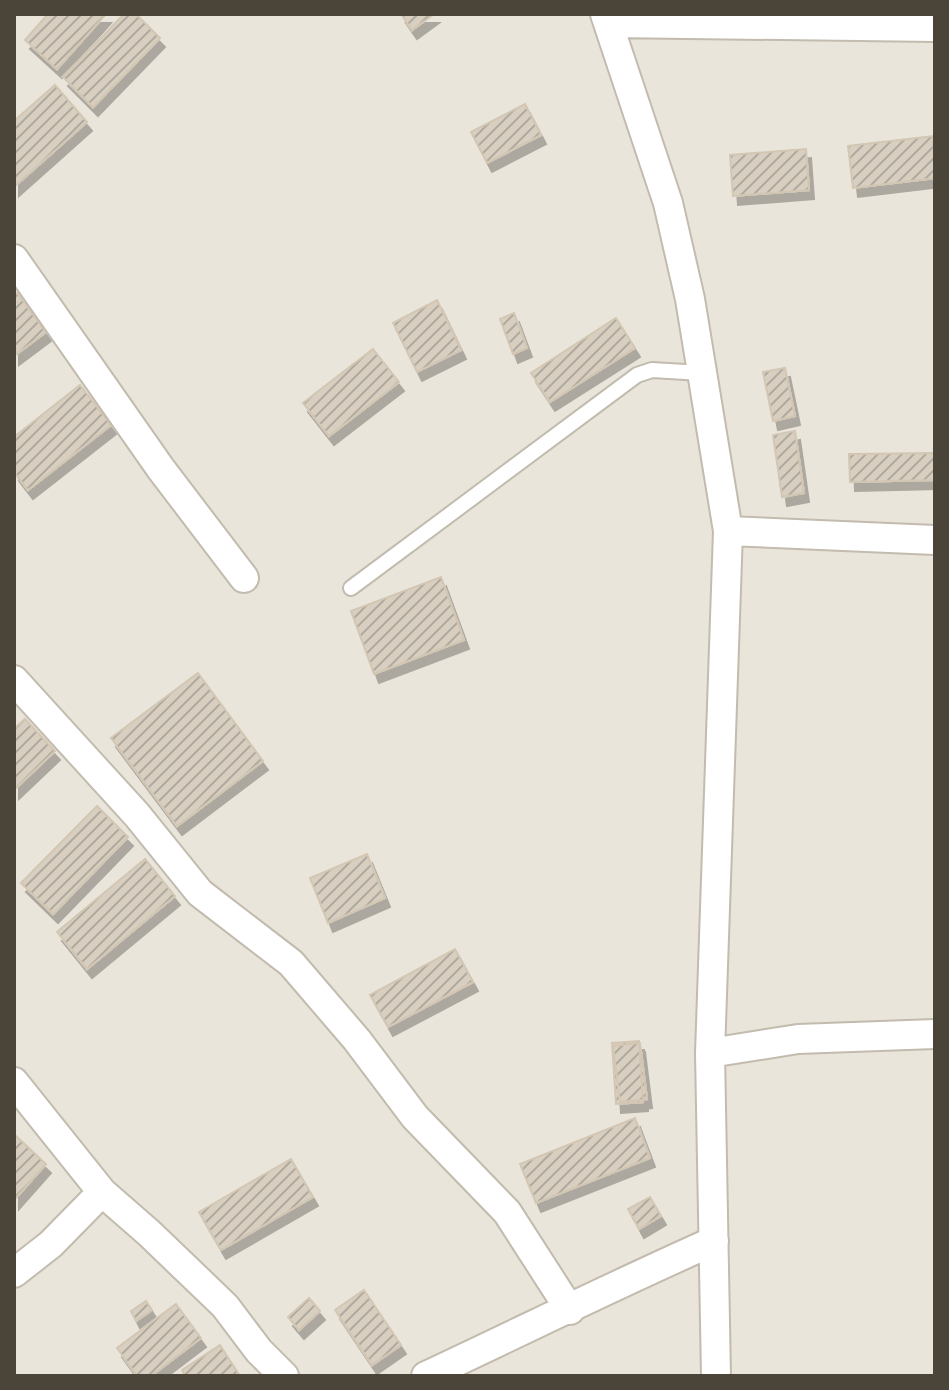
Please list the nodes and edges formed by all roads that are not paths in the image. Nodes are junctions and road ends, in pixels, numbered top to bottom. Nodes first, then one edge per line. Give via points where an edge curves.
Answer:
1 (608, 18) edge
2 (935, 27) edge
3 (14, 259) edge
4 (702, 373) junction
5 (728, 531) junction
6 (935, 540) edge
7 (244, 578) dead end
8 (351, 588) dead end
9 (14, 680) edge
10 (935, 1034) edge
11 (710, 1053) junction
12 (14, 1082) edge
13 (102, 1192) junction
14 (714, 1241) junction
15 (14, 1273) edge
16 (570, 1310) junction
17 (284, 1376) edge
18 (426, 1376) edge
19 (716, 1376) edge

1 - 2 street
1 - 4 street via 668,203
3 - 7 street
4 - 5 street
4 - 8 lane via 652,370 637,375
5 - 6 street
5 - 11 street
9 - 16 street via 200,893 291,963 415,1117 507,1212
10 - 11 street via 798,1039
11 - 14 street
12 - 13 street
13 - 15 street
13 - 17 street via 225,1306
14 - 16 street
14 - 19 street
16 - 18 street

